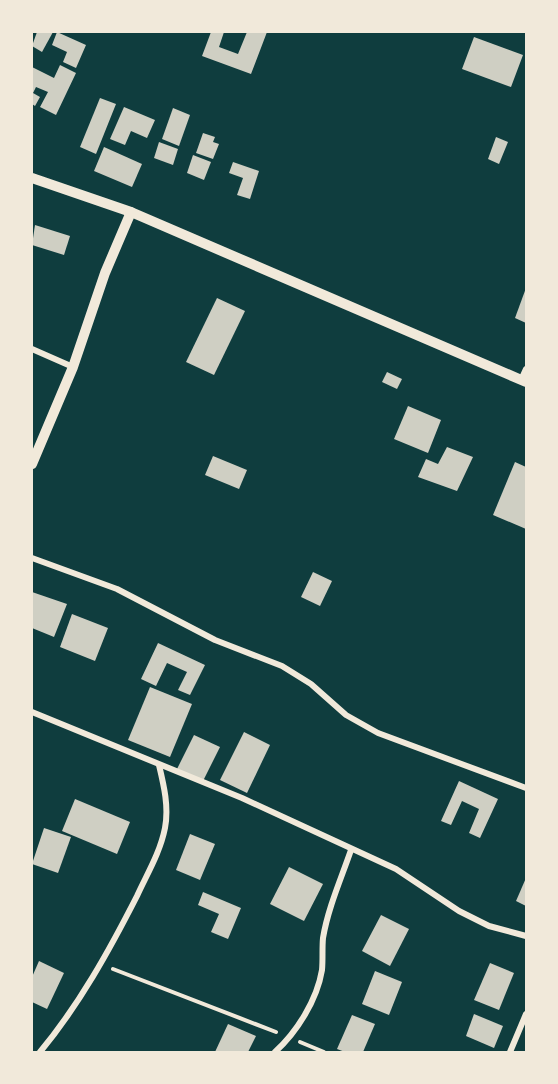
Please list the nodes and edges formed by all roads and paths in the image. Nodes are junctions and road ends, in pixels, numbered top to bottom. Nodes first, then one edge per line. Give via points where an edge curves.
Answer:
1 (32, 178) edge
2 (131, 212) junction
3 (32, 349) edge
4 (74, 367) junction
5 (526, 369) edge
6 (524, 381) edge
7 (32, 464) edge
8 (32, 558) edge
9 (32, 712) edge
10 (159, 765) junction
11 (526, 788) edge
12 (351, 850) junction
13 (526, 936) edge
14 (101, 965) junction
15 (526, 1014) edge
16 (290, 1038) junction
17 (40, 1053) edge
18 (275, 1053) edge
19 (324, 1053) edge
20 (510, 1053) edge

1 - 2 street
2 - 4 street via 105,273
2 - 6 street
3 - 4 street
4 - 7 street
5 - 6 street
8 - 11 street via 117,589 215,640 282,666 378,734
9 - 10 street
10 - 12 street via 242,798
10 - 14 street via 167,799 165,828
12 - 13 street via 396,869 481,922
12 - 16 street via 323,938 322,970 314,997
14 - 16 path
14 - 17 street
15 - 20 street
16 - 18 street
16 - 19 path

